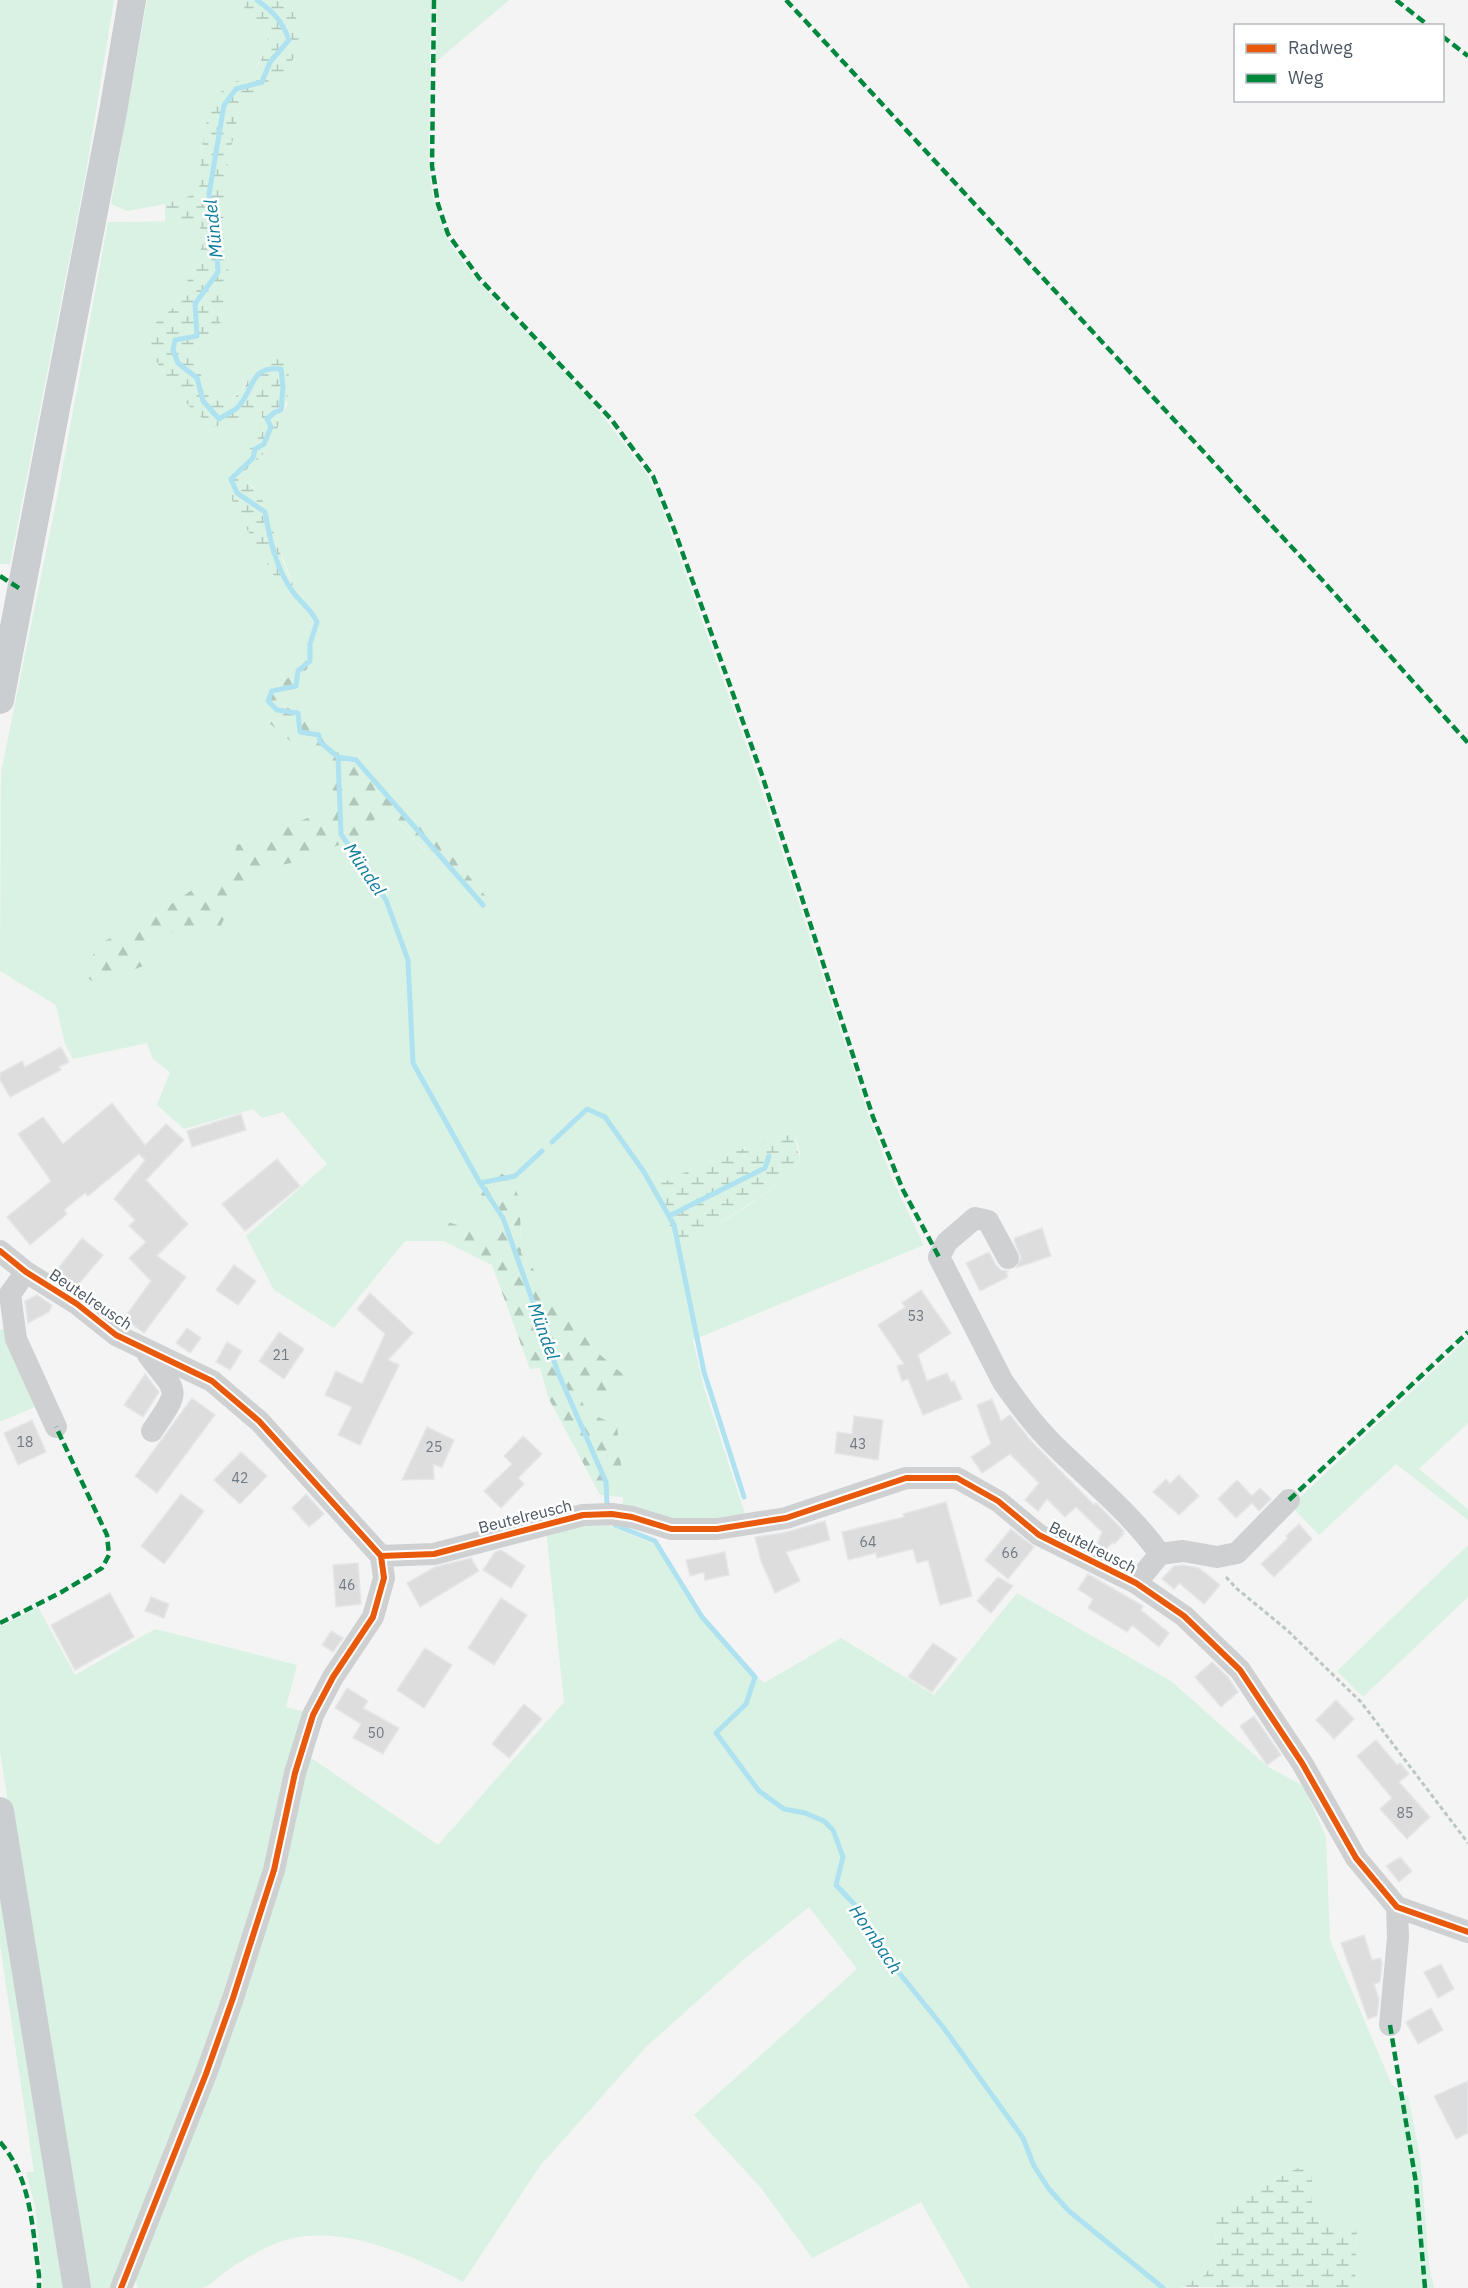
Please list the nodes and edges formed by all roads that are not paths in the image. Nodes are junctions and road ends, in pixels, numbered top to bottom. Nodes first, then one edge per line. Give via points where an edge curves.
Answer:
1 (132, 0) edge
2 (0, 700) edge
3 (0, 1251) edge
4 (1008, 1258) dead end
5 (26, 1272) junction
6 (148, 1351) junction
7 (56, 1426) dead end
8 (152, 1431) dead end
9 (1289, 1500) dead end
10 (1160, 1554) junction
11 (381, 1556) junction
12 (1136, 1583) junction
13 (0, 1810) edge
14 (1397, 1907) junction
15 (1468, 1932) edge
16 (1390, 2025) dead end
17 (77, 2288) edge
18 (122, 2288) edge

1 - 2 main road
3 - 5 street, Beutelreusch
4 - 10 street, Beutelreusch via 988,1221 975,1218 947,1242 939,1257 1016,1400 1050,1441 1146,1535
5 - 6 street, Beutelreusch via 77,1304 116,1335
5 - 7 street, Beutelreusch via 10,1294 16,1339
6 - 8 street via 173,1392 172,1401
6 - 11 street, Beutelreusch via 212,1381 260,1421
9 - 10 street, Beutelreusch via 1237,1553 1217,1557 1183,1551
10 - 12 street, Beutelreusch
11 - 12 street, Beutelreusch via 434,1554 583,1515 632,1516 671,1528 717,1529 786,1518 906,1478 957,1478 998,1501 1039,1535
11 - 18 street via 384,1578 373,1617 313,1715 295,1773 274,1870 233,1998
12 - 14 street, Beutelreusch via 1184,1616 1240,1670 1302,1763 1356,1858
13 - 17 main road
14 - 15 street, Beutelreusch
14 - 16 street

